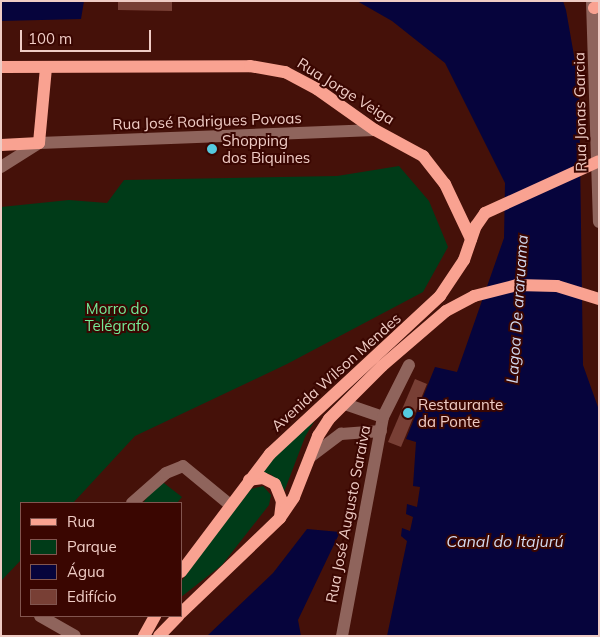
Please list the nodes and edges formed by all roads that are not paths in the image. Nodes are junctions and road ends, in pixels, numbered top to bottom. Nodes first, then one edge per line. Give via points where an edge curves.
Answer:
1 (595, 5) edge
2 (1, 67) edge
3 (46, 67) junction
4 (375, 130) junction
5 (39, 143) junction
6 (1, 145) edge
7 (599, 161) edge
8 (1, 167) edge
9 (454, 199) junction
10 (484, 214) junction
11 (599, 222) edge
12 (471, 239) junction
13 (599, 299) edge
14 (409, 365) dead end
15 (324, 401) junction
16 (345, 404) junction
17 (383, 417) junction
18 (381, 431) junction
19 (310, 457) junction
20 (249, 480) junction
21 (133, 502) edge
22 (228, 504) junction
23 (280, 518) junction
24 (182, 571) edge
25 (182, 612) edge
26 (44, 617) edge
27 (154, 617) edge
28 (177, 617) edge
29 (75, 636) edge
30 (144, 636) edge
31 (159, 636) edge
32 (342, 636) edge

1 - 11 street, Rua Jonas Garcia
2 - 3 main road, Rua Jorge Veiga
3 - 4 main road, Rua Jorge Veiga via 272,68 304,81
3 - 5 main road
4 - 5 street, Rua José Rodrigues Povoas
4 - 9 main road, Rua Jorge Veiga via 423,156
5 - 6 main road
5 - 8 street
7 - 10 main road, bridge
9 - 10 main road
9 - 12 main road, Rua Jorge Veiga
10 - 12 main road, Avenida Wilson Mendes
12 - 15 main road, Avenida Wilson Mendes via 453,280 428,310
13 - 16 main road, Avenida Wilson Mendes via 557,286 494,289 446,311 382,366
14 - 17 street
15 - 16 main road
15 - 20 main road, Avenida Wilson Mendes
16 - 17 street, Rua José Augusto Saraiva
16 - 19 main road, Avenida Wilson Mendes via 323,428
17 - 18 street, Rua José Augusto Saraiva
18 - 19 street via 342,434
18 - 32 street, Rua José Augusto Saraiva
19 - 23 main road, Avenida Wilson Mendes via 294,497
20 - 22 main road, Avenida Wilson Mendes
20 - 23 main road via 263,478 275,484 282,500
21 - 22 street via 166,473 183,466
22 - 24 main road, Avenida Wilson Mendes
23 - 25 main road, Avenida Wilson Mendes via 242,558
26 - 29 street
27 - 30 main road
28 - 31 main road

